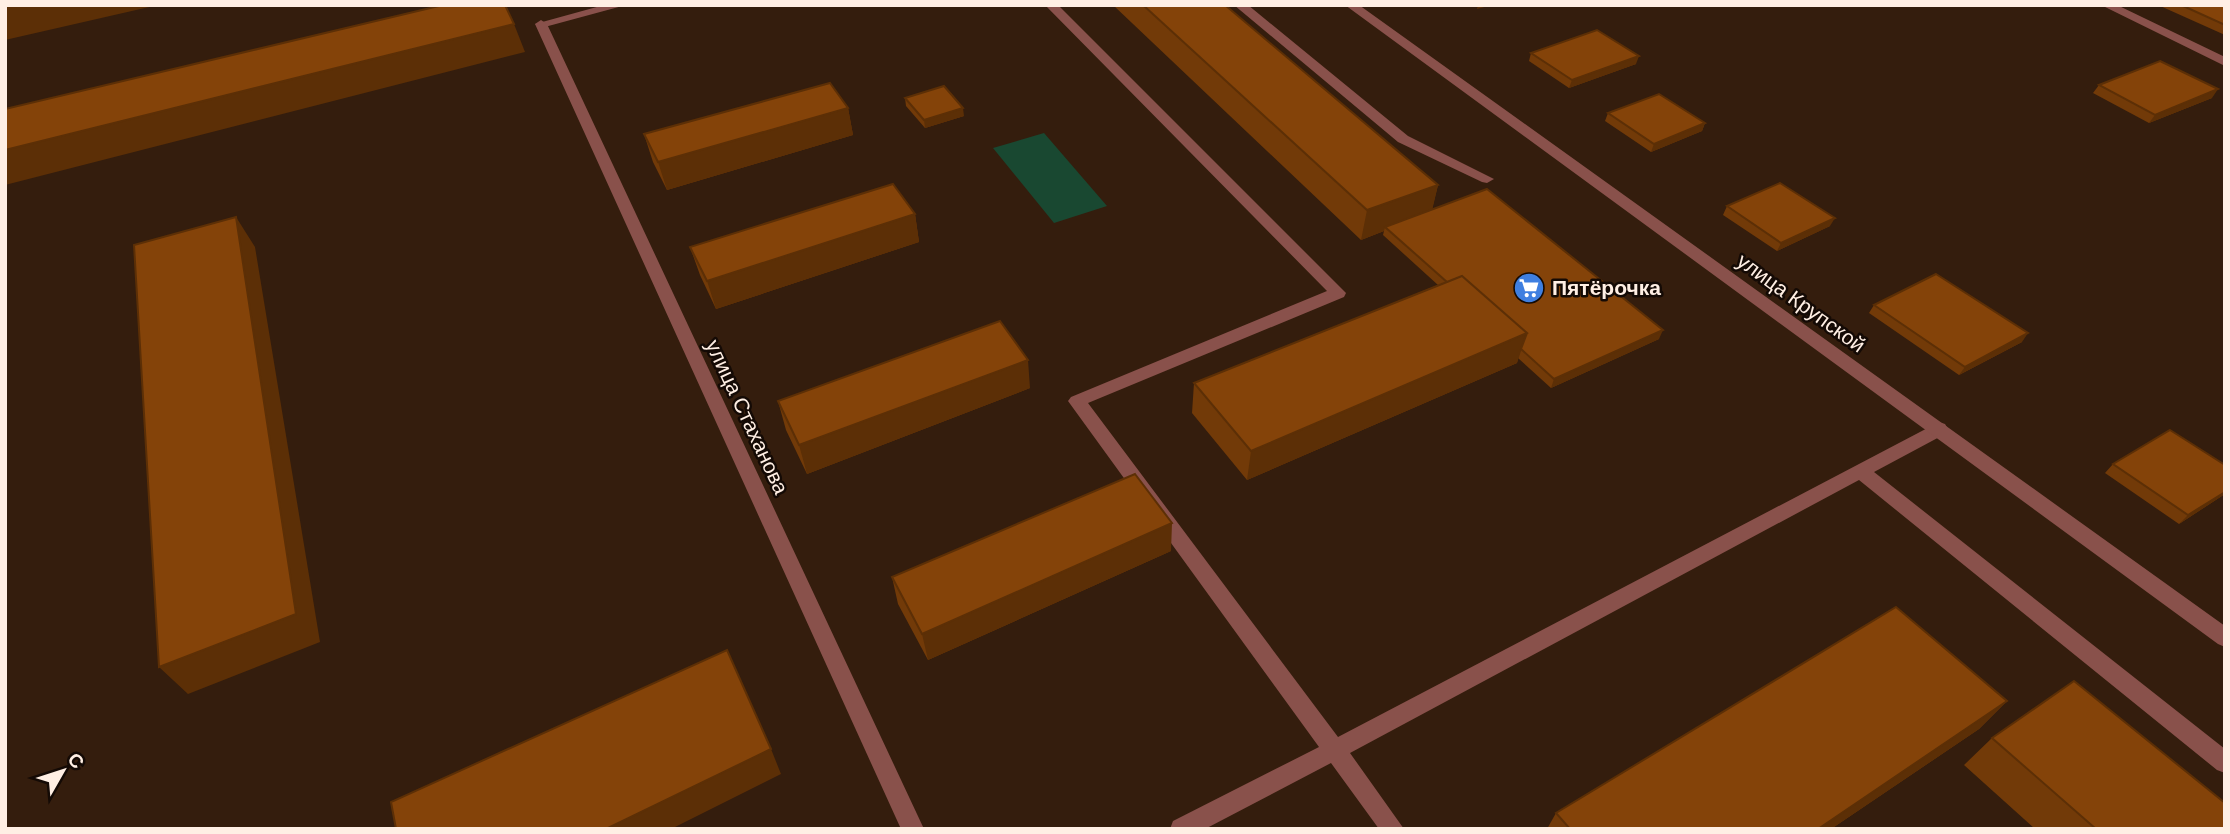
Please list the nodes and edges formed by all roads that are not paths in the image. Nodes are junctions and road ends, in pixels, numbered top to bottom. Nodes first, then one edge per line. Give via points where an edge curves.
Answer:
1 (620, 5) edge
2 (1051, 5) edge
3 (1240, 5) edge
4 (1351, 5) edge
5 (2107, 5) edge
6 (599, 8) edge
7 (2225, 62) edge
8 (1487, 179) dead end
9 (1939, 429) junction
10 (1860, 471) junction
11 (2225, 639) edge
12 (1335, 750) junction
13 (2225, 763) edge
14 (912, 829) edge
15 (1181, 829) edge
16 (1393, 829) edge

1 - 6 street
2 - 12 street via 1338,293 1077,401
3 - 8 street via 1403,139
4 - 9 street, улица Крупской
5 - 7 street
6 - 14 street, улица Стаханова via 541,24
9 - 10 street
9 - 11 street, улица Крупской
10 - 12 street
10 - 13 street
12 - 15 street
12 - 16 street

